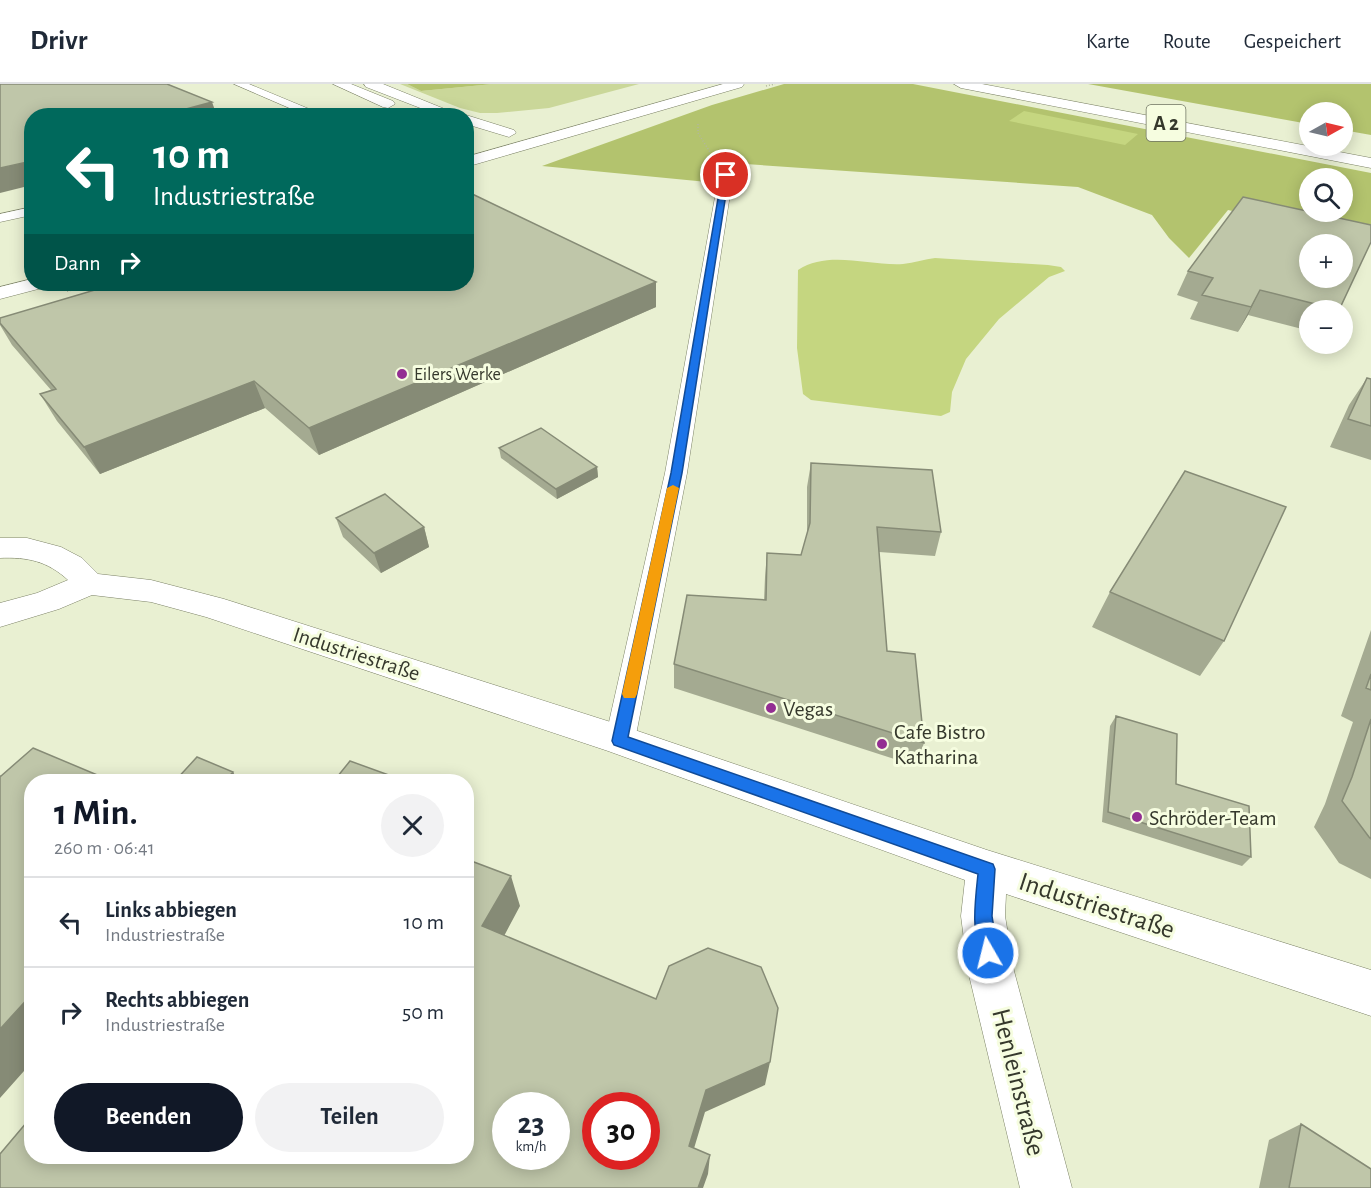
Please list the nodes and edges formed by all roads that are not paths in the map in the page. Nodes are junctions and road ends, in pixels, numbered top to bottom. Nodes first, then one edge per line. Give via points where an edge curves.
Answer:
1 (239, 84) edge
2 (340, 84) edge
3 (371, 84) edge
4 (737, 84) edge
5 (961, 84) edge
6 (300, 108) edge
7 (396, 108) edge
8 (434, 108) edge
9 (474, 121) edge
10 (528, 127) dead end
11 (509, 133) junction
12 (535, 143) junction
13 (497, 154) junction
14 (474, 160) edge
15 (1371, 163) edge
16 (726, 175) road end
17 (24, 213) edge
18 (0, 218) edge
19 (24, 268) edge
20 (0, 274) edge
21 (24, 287) edge
22 (0, 293) edge
23 (0, 548) edge
24 (89, 584) junction
25 (0, 615) edge
26 (620, 741) junction
27 (987, 869) junction
28 (1371, 993) edge
29 (1046, 1188) edge

1 - 6 lane
2 - 7 main road
3 - 8 main road
4 - 12 main road
5 - 15 main road, A 2
9 - 11 main road
10 - 11 main road
11 - 12 main road
11 - 13 main road via 477,142
12 - 13 main road
13 - 14 main road
16 - 26 lane via 676,473
17 - 18 lane
19 - 20 main road
21 - 22 main road
23 - 24 main road via 59,557 78,570
24 - 25 main road, Industriestraße
24 - 26 main road, Industriestraße via 151,591 213,607
26 - 27 main road, Industriestraße
27 - 28 main road, Industriestraße
27 - 29 main road, Henleinstraße via 983,916 991,971

